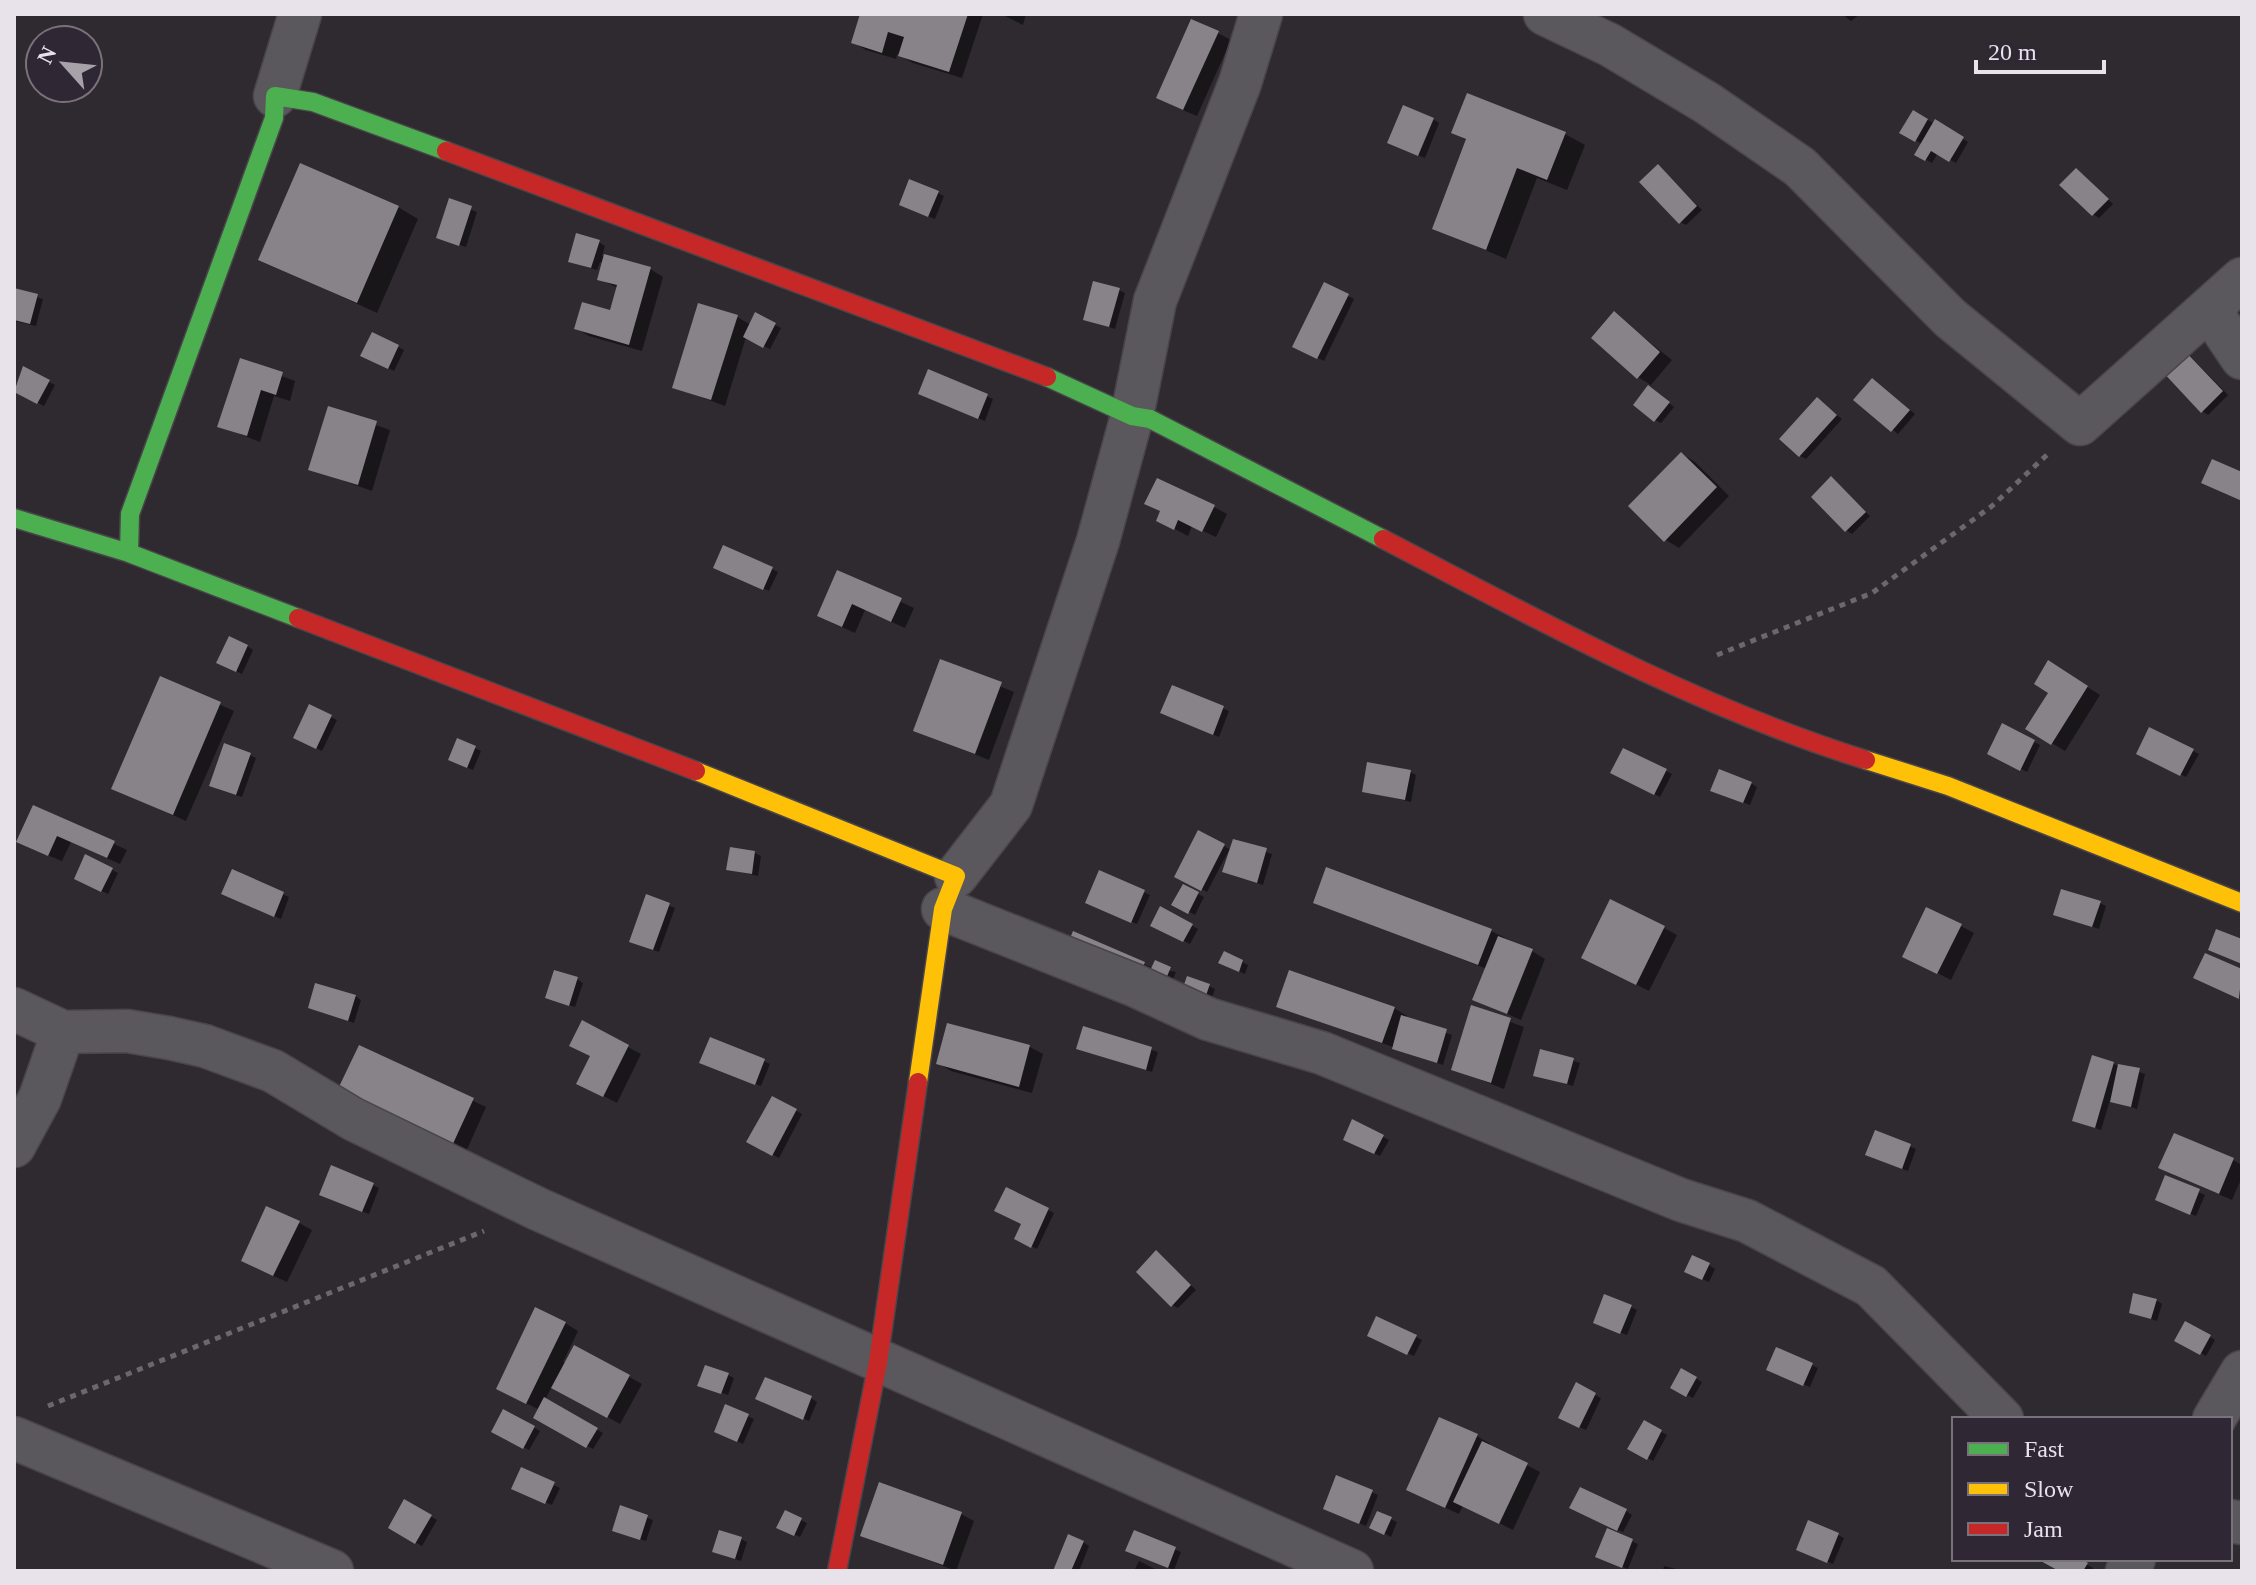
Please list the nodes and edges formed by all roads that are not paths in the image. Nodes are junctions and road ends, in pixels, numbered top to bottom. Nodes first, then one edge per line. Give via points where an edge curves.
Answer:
1 (300, 14) edge
2 (1261, 14) edge
3 (1545, 14) edge
4 (275, 96) junction
5 (2242, 279) edge
6 (2209, 309) junction
7 (2242, 358) edge
8 (1132, 416) junction
9 (14, 518) edge
10 (129, 553) junction
11 (949, 893) junction
12 (2242, 903) edge
13 (14, 1009) edge
14 (63, 1032) junction
15 (14, 1146) edge
16 (878, 1362) junction
17 (2242, 1372) edge
18 (2000, 1417) edge
19 (2215, 1417) edge
20 (14, 1438) edge
21 (332, 1571) edge
22 (837, 1571) edge
23 (1352, 1571) edge

1 - 4 street
2 - 8 street via 1240,83 1155,301
3 - 6 street via 1610,45 1707,103 1800,167 1950,318 2080,424
4 - 8 street via 313,102 521,177 1016,363
4 - 10 street via 274,118 130,514
5 - 6 street
6 - 7 street
8 - 11 street via 1060,665 1011,805
8 - 12 street via 1150,419 1603,653 1786,735 1948,786
9 - 10 street
10 - 11 street via 818,818
11 - 16 street
11 - 18 street via 1208,1019 1322,1053 1654,1189 1747,1221 1871,1286
13 - 14 street
14 - 15 street via 40,1098
14 - 16 street via 127,1031 169,1038 273,1071 353,1119 538,1209
16 - 22 street
16 - 23 street
17 - 19 street
20 - 21 street

